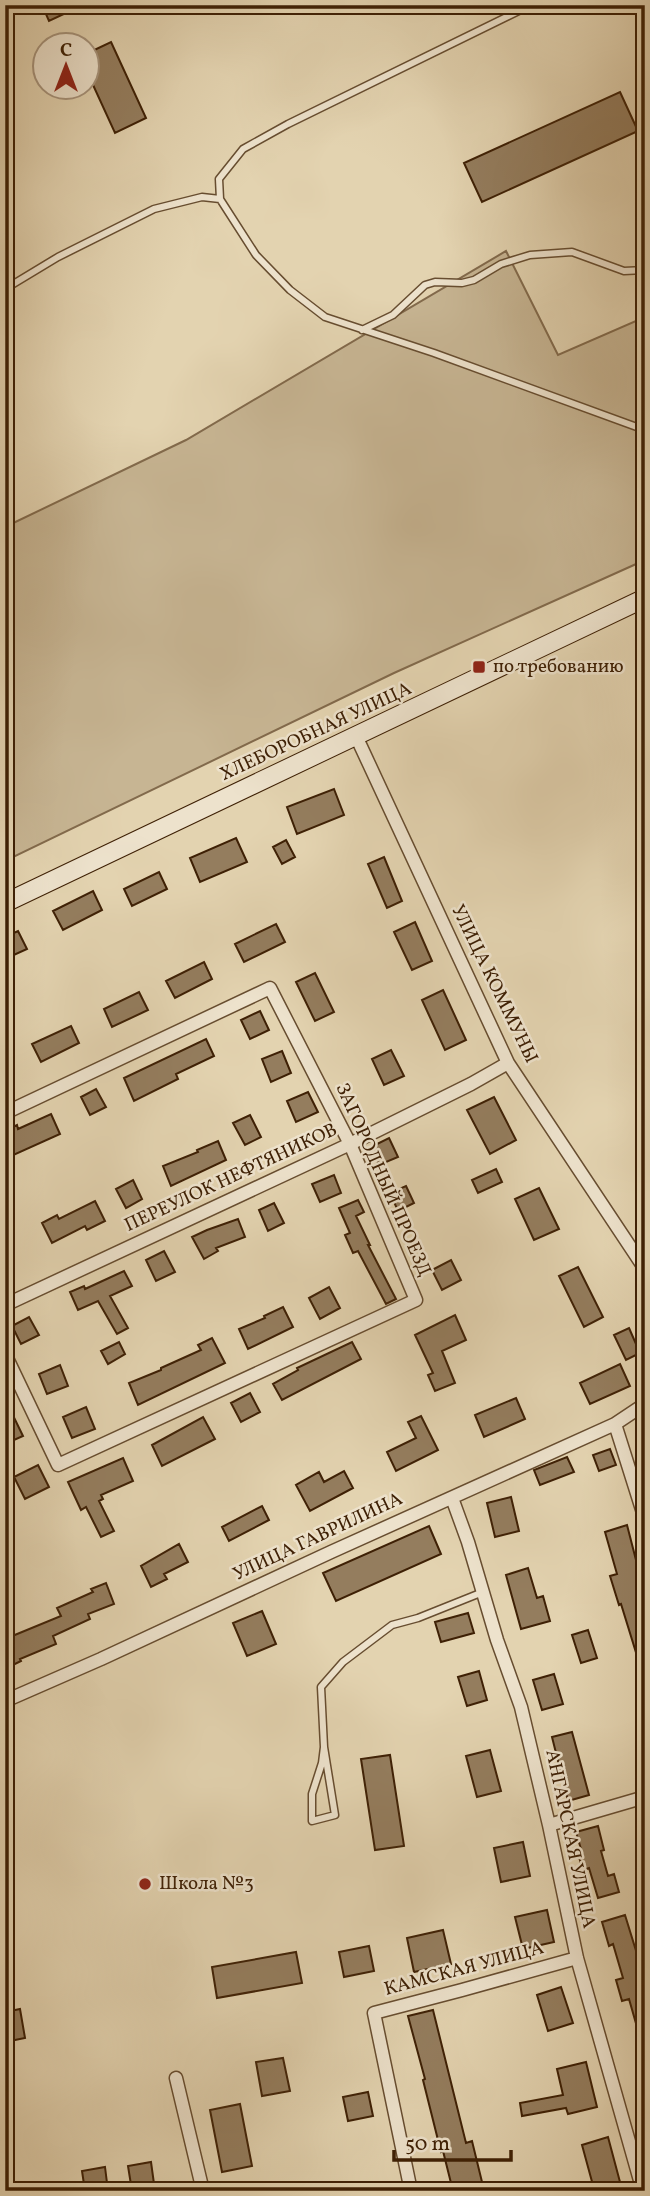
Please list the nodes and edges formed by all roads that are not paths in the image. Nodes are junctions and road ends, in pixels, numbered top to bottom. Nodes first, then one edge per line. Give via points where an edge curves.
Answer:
1 (531, 5) edge
2 (220, 199) junction
3 (645, 270) edge
4 (5, 289) edge
5 (362, 330) junction
6 (645, 430) edge
7 (645, 598) edge
8 (356, 736) junction
9 (5, 903) edge
10 (508, 1063) junction
11 (5, 1114) edge
12 (350, 1144) junction
13 (645, 1269) edge
14 (5, 1305) edge
15 (5, 1354) edge
16 (645, 1404) edge
17 (615, 1424) junction
18 (452, 1498) junction
19 (645, 1519) edge
20 (483, 1592) junction
21 (5, 1701) edge
22 (324, 1747) junction
23 (645, 1797) edge
24 (549, 1825) junction
25 (577, 1958) junction
26 (176, 2078) dead end
27 (203, 2191) edge
28 (411, 2191) edge
29 (643, 2191) edge

1 - 2 lane via 243,149 219,179
2 - 4 lane via 202,197 154,209
2 - 5 lane via 256,256 290,290 325,317
3 - 5 lane via 624,271 572,252 530,255 501,264 474,281 425,285 393,315
5 - 6 lane
7 - 8 main road, ХЛЕБОРОБНАЯ УЛИЦА
8 - 9 main road, ХЛЕБОРОБНАЯ УЛИЦА
8 - 10 street, УЛИЦА КОММУНЫ
10 - 12 street, ПЕРЕУЛОК НЕФТЯНИКОВ
10 - 13 street, УЛИЦА КОММУНЫ
11 - 12 street, ЗАГОРОДНЫЙ ПРОЕЗД via 270,988
12 - 14 street, ПЕРЕУЛОК НЕФТЯНИКОВ
12 - 15 street, ЗАГОРОДНЫЙ ПРОЕЗД via 416,1300 58,1465
16 - 17 street, УЛИЦА ГАВРИЛИНА
17 - 18 street, УЛИЦА ГАВРИЛИНА
17 - 19 street
18 - 20 street, АНГАРСКАЯ УЛИЦА
18 - 21 street, УЛИЦА ГАВРИЛИНА
20 - 22 lane via 392,1625 343,1662 321,1687
20 - 24 street, АНГАРСКАЯ УЛИЦА via 521,1707
22 - 22 lane via 335,1815 312,1821 312,1794
23 - 24 street
24 - 25 street, АНГАРСКАЯ УЛИЦА
25 - 28 street, КАМСКАЯ УЛИЦА via 374,2013
25 - 29 street, АНГАРСКАЯ УЛИЦА
26 - 27 street

